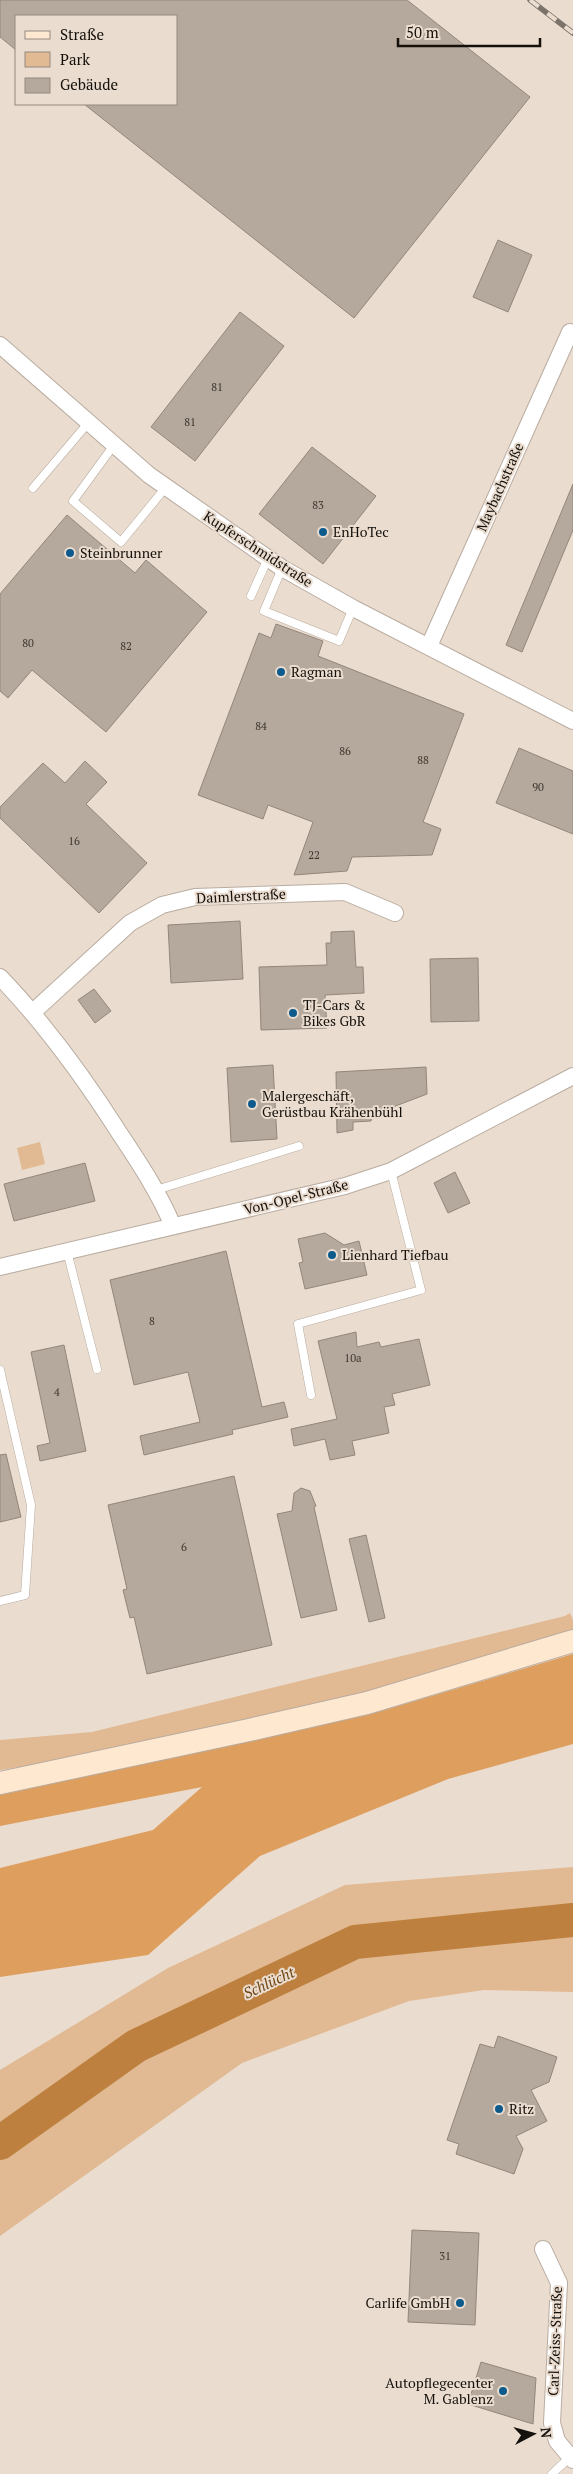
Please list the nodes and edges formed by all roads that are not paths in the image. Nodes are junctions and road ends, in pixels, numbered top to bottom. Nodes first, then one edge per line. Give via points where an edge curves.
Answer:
1 (573, 335) edge
2 (0, 345) edge
3 (89, 422) junction
4 (114, 445) junction
5 (166, 487) junction
6 (34, 488) dead end
7 (268, 558) junction
8 (282, 568) junction
9 (252, 596) dead end
10 (352, 608) junction
11 (429, 646) junction
12 (573, 721) edge
13 (395, 913) dead end
14 (0, 978) edge
15 (33, 1012) junction
16 (573, 1076) edge
17 (299, 1146) dead end
18 (391, 1171) junction
19 (156, 1190) junction
20 (173, 1226) junction
21 (67, 1251) junction
22 (0, 1267) edge
23 (97, 1369) dead end
24 (0, 1370) edge
25 (311, 1395) dead end
26 (0, 1600) edge
27 (573, 1641) edge
28 (0, 1783) edge
29 (543, 2249) dead end
30 (571, 2459) edge
31 (552, 2474) edge

1 - 11 street, Maybachstraße via 570,332
2 - 3 street, Kupferschmidstraße
3 - 4 street, Kupferschmidstraße
3 - 6 lane
4 - 5 street, Kupferschmidstraße
4 - 5 lane via 73,501 121,542
5 - 7 street, Kupferschmidstraße
7 - 8 street, Kupferschmidstraße
7 - 9 lane
8 - 10 street, Kupferschmidstraße
8 - 10 lane via 264,611 339,641
10 - 11 street, Kupferschmidstraße
11 - 12 street, Kupferschmidstraße
13 - 15 street, Daimlerstraße via 345,892 195,897 162,905 130,923
14 - 15 street
15 - 19 street via 101,1104
16 - 18 street, Von-Opel-Straße
17 - 19 lane
18 - 20 street, Von-Opel-Straße via 345,1186
18 - 25 lane via 421,1290 298,1324
19 - 20 street
20 - 21 street, Von-Opel-Straße
21 - 22 street, Von-Opel-Straße
21 - 23 lane
24 - 26 lane via 31,1505 25,1595
27 - 28 main road via 368,1703
29 - 30 street, Carl-Zeiss-Straße via 559,2283 552,2423 557,2441
30 - 31 lane

